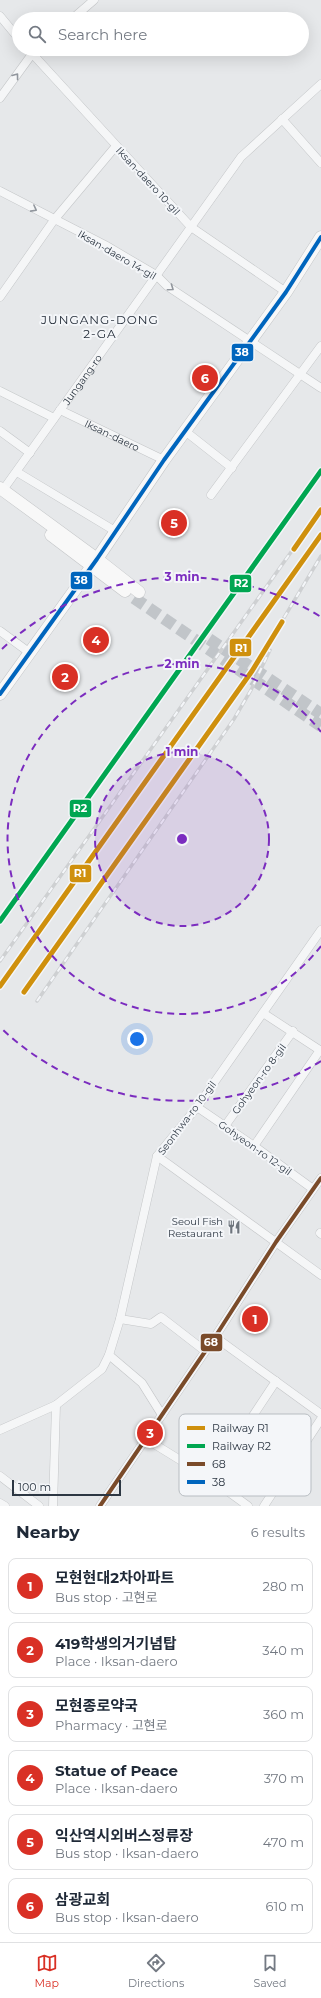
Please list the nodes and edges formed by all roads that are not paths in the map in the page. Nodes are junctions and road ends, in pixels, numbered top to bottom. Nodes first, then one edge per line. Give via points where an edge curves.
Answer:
1 (94, 0) edge
2 (80, 12) edge
3 (0, 16) edge
4 (12, 31) edge
5 (29, 56) edge
6 (37, 56) edge
7 (321, 84) edge
8 (0, 98) edge
9 (282, 119) junction
10 (116, 146) junction
11 (321, 163) edge
12 (0, 191) edge
13 (54, 220) junction
14 (191, 227) junction
15 (321, 237) edge
16 (156, 275) junction
17 (286, 292) junction
18 (0, 297) edge
19 (250, 340) junction
20 (321, 346) edge
21 (301, 375) junction
22 (321, 388) edge
23 (0, 391) edge
24 (60, 410) junction
25 (54, 418) junction
26 (0, 430) edge
27 (186, 431) junction
28 (30, 453) junction
29 (164, 460) junction
30 (232, 468) junction
31 (16, 472) junction
32 (1, 492) edge
33 (211, 495) dead end
34 (115, 531) junction
35 (94, 563) junction
36 (136, 595) tunnel mouth
37 (0, 632) edge
38 (30, 653) junction
39 (0, 694) edge
40 (321, 930) edge
41 (263, 1013) junction
42 (293, 1031) junction
43 (320, 1051) edge
44 (197, 1107) junction
45 (225, 1126) junction
46 (254, 1146) junction
47 (157, 1156) junction
48 (321, 1178) edge
49 (313, 1189) junction
50 (276, 1242) junction
51 (321, 1275) edge
52 (120, 1319) junction
53 (215, 1337) junction
54 (205, 1351) junction
55 (109, 1355) junction
56 (276, 1382) junction
57 (56, 1405) junction
58 (255, 1414) edge
59 (321, 1414) edge
60 (162, 1415) junction
61 (321, 1419) edge
62 (0, 1430) edge
63 (311, 1434) edge
64 (146, 1439) junction
65 (179, 1459) edge
66 (0, 1476) edge
67 (234, 1496) edge
68 (271, 1496) edge
69 (0, 1502) edge
70 (5, 1506) edge
71 (39, 1506) edge
72 (53, 1506) edge
73 (100, 1506) edge
74 (248, 1506) edge
75 (264, 1506) edge

1 - 2 street
3 - 4 street
8 -> 5 street
6 - 10 street, Iksan-daero 10-gil
7 - 9 street, Jungang-ro
9 - 11 street
9 - 14 street, Jungang-ro via 241,157
10 - 13 street
10 - 14 street, Iksan-daero 10-gil
12 -> 13 street, Iksan-daero 14-gil
13 - 16 street, Iksan-daero 14-gil via 105,245
13 - 18 street
14 - 16 street, Jungang-ro
14 - 17 street, Iksan-daero 10-gil
15 - 17 street
16 -> 19 street, Iksan-daero 14-gil via 167,286
16 - 24 street, Jungang-ro
17 - 19 street
19 - 21 street, Iksan-daero 14-gil
19 - 27 street
20 - 21 street
21 - 22 street, Iksan-daero 14-gil
21 - 30 street
23 - 25 street
24 - 25 street, Jungang-ro
24 - 29 street, Iksan-daero
25 - 28 street, Jungang-ro
26 - 28 street
27 - 29 street
27 - 30 street
28 - 31 street, Jungang-ro
29 - 34 street
30 - 33 street
31 - 32 street, Jungang-ro
31 - 34 street
32 - 35 street, Jungang-ro
34 - 35 street
35 - 36 street, Jungang-ro
35 - 38 street
37 - 38 street
38 - 39 street
40 - 41 street, Seonhwa-ro 10-gil
41 - 42 street
41 - 44 street, Seonhwa-ro 10-gil
42 - 43 street
42 - 45 street, Gohyeon-ro 8-gil
43 - 46 street
44 - 45 street, Gohyeon-ro 12-gil
44 - 47 street, Seonhwa-ro 10-gil
45 - 46 street, Gohyeon-ro 12-gil
46 - 49 street, Gohyeon-ro 12-gil
47 - 50 street
47 - 52 street, Seonhwa-ro 10-gil
48 - 49 street
49 - 50 street
50 - 51 street
50 - 53 street
52 - 54 street via 151,1324 161,1317
52 - 55 street, Seonhwa-ro 10-gil
53 - 54 street
53 - 56 street
54 - 60 street
55 - 57 street, Seonhwa-ro 10-gil via 102,1369
55 - 60 street via 142,1383
56 - 58 street
56 - 59 street
57 - 62 street, Seonhwa-ro 10-gil
57 - 72 street
60 - 64 street
61 - 63 street
64 - 65 street
64 - 73 street
66 - 71 street
67 - 74 street
68 - 75 street
69 - 70 street

